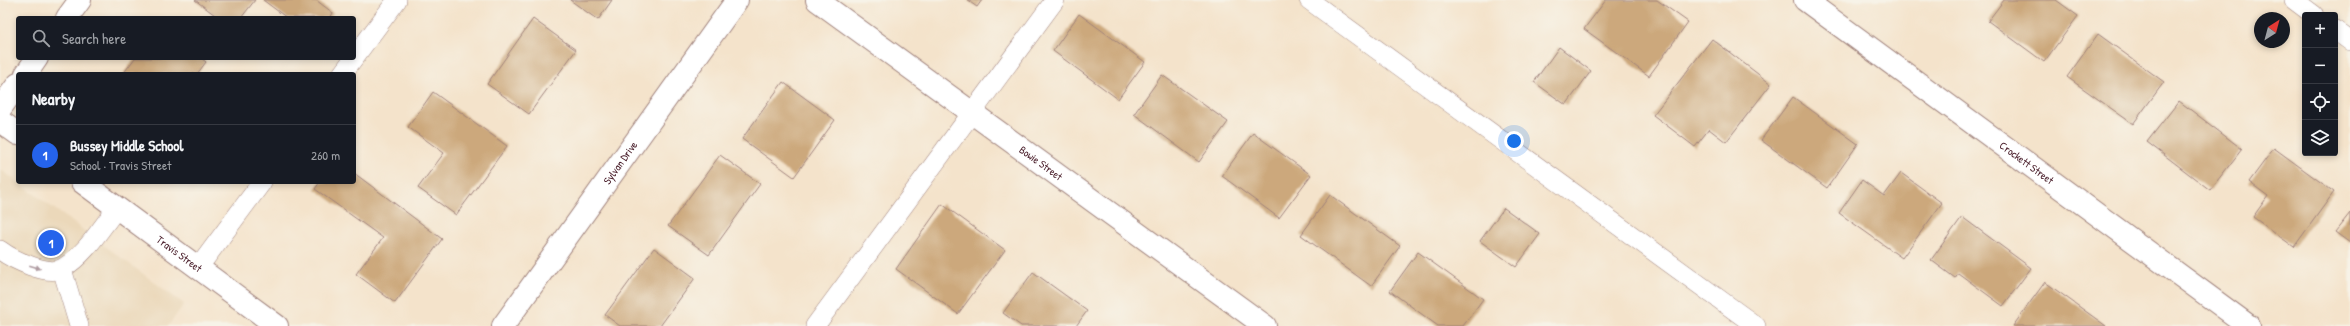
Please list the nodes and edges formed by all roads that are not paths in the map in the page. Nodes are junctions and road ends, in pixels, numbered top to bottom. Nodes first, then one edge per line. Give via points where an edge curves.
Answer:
1 (80, 0) edge
2 (397, 0) edge
3 (737, 0) edge
4 (817, 0) edge
5 (1055, 0) edge
6 (1309, 0) edge
7 (1805, 0) edge
8 (2294, 0) edge
9 (2310, 12) edge
10 (68, 16) edge
11 (2338, 32) edge
12 (2350, 41) edge
13 (356, 55) edge
14 (36, 60) edge
15 (352, 60) edge
16 (28, 72) edge
17 (343, 72) edge
18 (16, 87) edge
19 (0, 109) edge
20 (972, 113) junction
21 (0, 121) edge
22 (16, 133) edge
23 (85, 184) edge
24 (261, 184) edge
25 (117, 208) junction
26 (0, 250) edge
27 (198, 268) junction
28 (62, 269) junction
29 (79, 326) edge
30 (277, 326) edge
31 (503, 326) edge
32 (815, 326) edge
33 (1265, 326) edge
34 (1756, 326) edge
35 (2249, 326) edge

1 - 10 street
2 - 13 lane
3 - 31 street, Sylvan Drive
4 - 20 street, Bowie Street
5 - 20 lane
6 - 34 lane
7 - 35 street, Crockett Street
8 - 9 lane
11 - 12 lane
14 - 16 street
15 - 17 lane
18 - 19 street
20 - 32 lane
20 - 33 street, Bowie Street
21 - 22 street
23 - 25 street, Travis Street
24 - 27 lane
25 - 27 street, Travis Street
25 - 28 lane via 78,257
26 -> 28 lane via 32,267 49,271
27 - 30 street, Travis Street
28 - 29 lane

